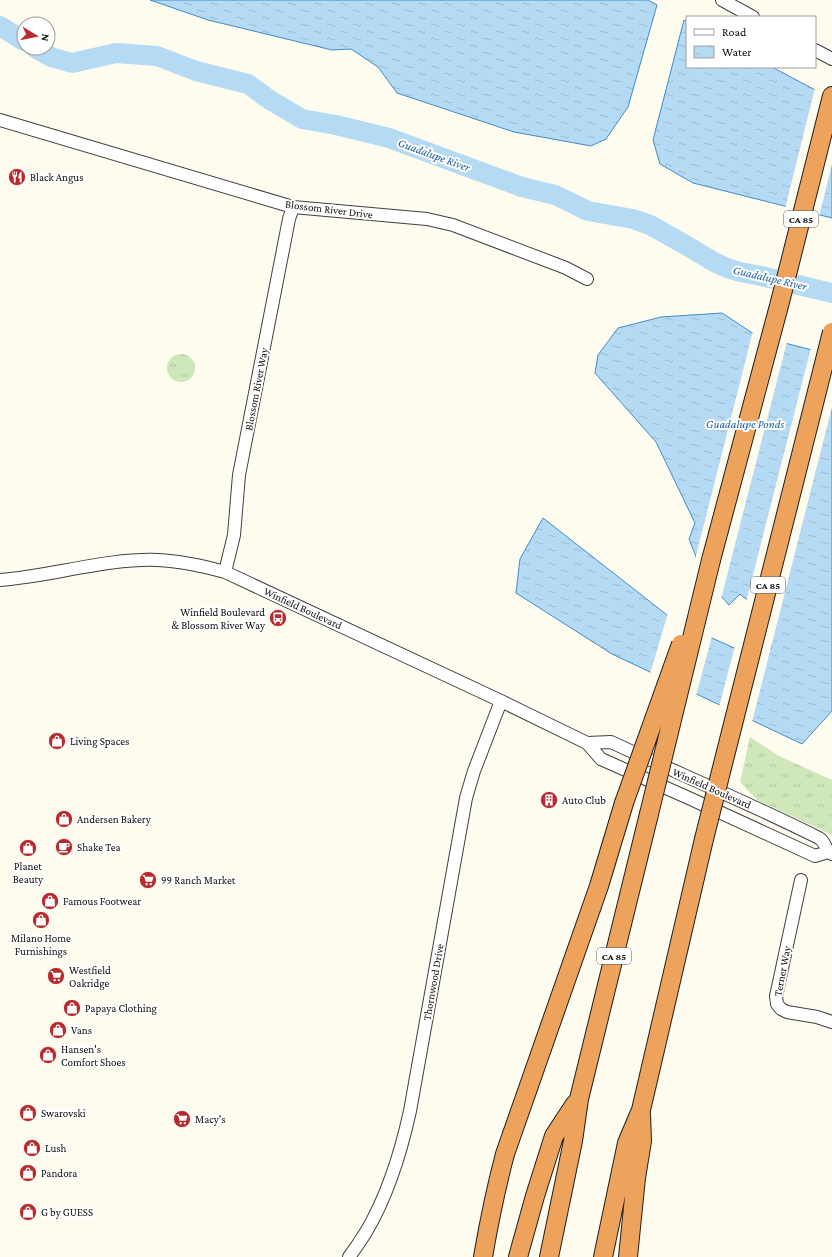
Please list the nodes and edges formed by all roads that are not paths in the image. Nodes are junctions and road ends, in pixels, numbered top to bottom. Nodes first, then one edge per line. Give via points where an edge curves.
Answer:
1 (722, 0) edge
2 (751, 16) edge
3 (816, 51) edge
4 (832, 59) edge
5 (832, 96) edge
6 (0, 120) edge
7 (293, 207) junction
8 (587, 279) dead end
9 (832, 332) edge
10 (712, 560) junction
11 (225, 572) junction
12 (0, 580) edge
13 (501, 701) junction
14 (587, 743) junction
15 (830, 853) edge
16 (802, 880) dead end
17 (832, 1022) edge
18 (579, 1098) junction
19 (641, 1110) junction
20 (349, 1257) edge
21 (483, 1257) edge
22 (518, 1257) edge
23 (549, 1257) edge
24 (603, 1257) edge
25 (628, 1257) edge

1 - 2 street
3 - 4 street
5 - 10 highway, CA 85
6 - 7 street, Blossom River Drive
7 - 8 street, Blossom River Drive via 434,220 566,268
7 - 11 street, Blossom River Way via 239,475 234,535
9 - 19 highway, CA 85, bridge via 704,838
10 - 18 highway, CA 85, bridge
10 - 21 highway, bridge via 624,803 599,886 505,1154 489,1219
11 - 12 street, Winfield Boulevard via 182,562 151,560 124,561
11 - 13 street, Winfield Boulevard
13 - 14 street, Winfield Boulevard
13 - 20 street, Thornwood Drive via 466,798 406,1131 384,1197 366,1232
14 - 15 street, Winfield Boulevard via 601,759 815,856
14 - 15 street, Winfield Boulevard via 611,742 737,799 822,840
16 - 17 street, Terner Way via 776,996 777,1004 787,1012
18 - 22 highway via 554,1136
18 - 23 highway, CA 85 via 573,1141
19 - 24 highway, CA 85 via 627,1143
19 - 25 highway via 642,1141

